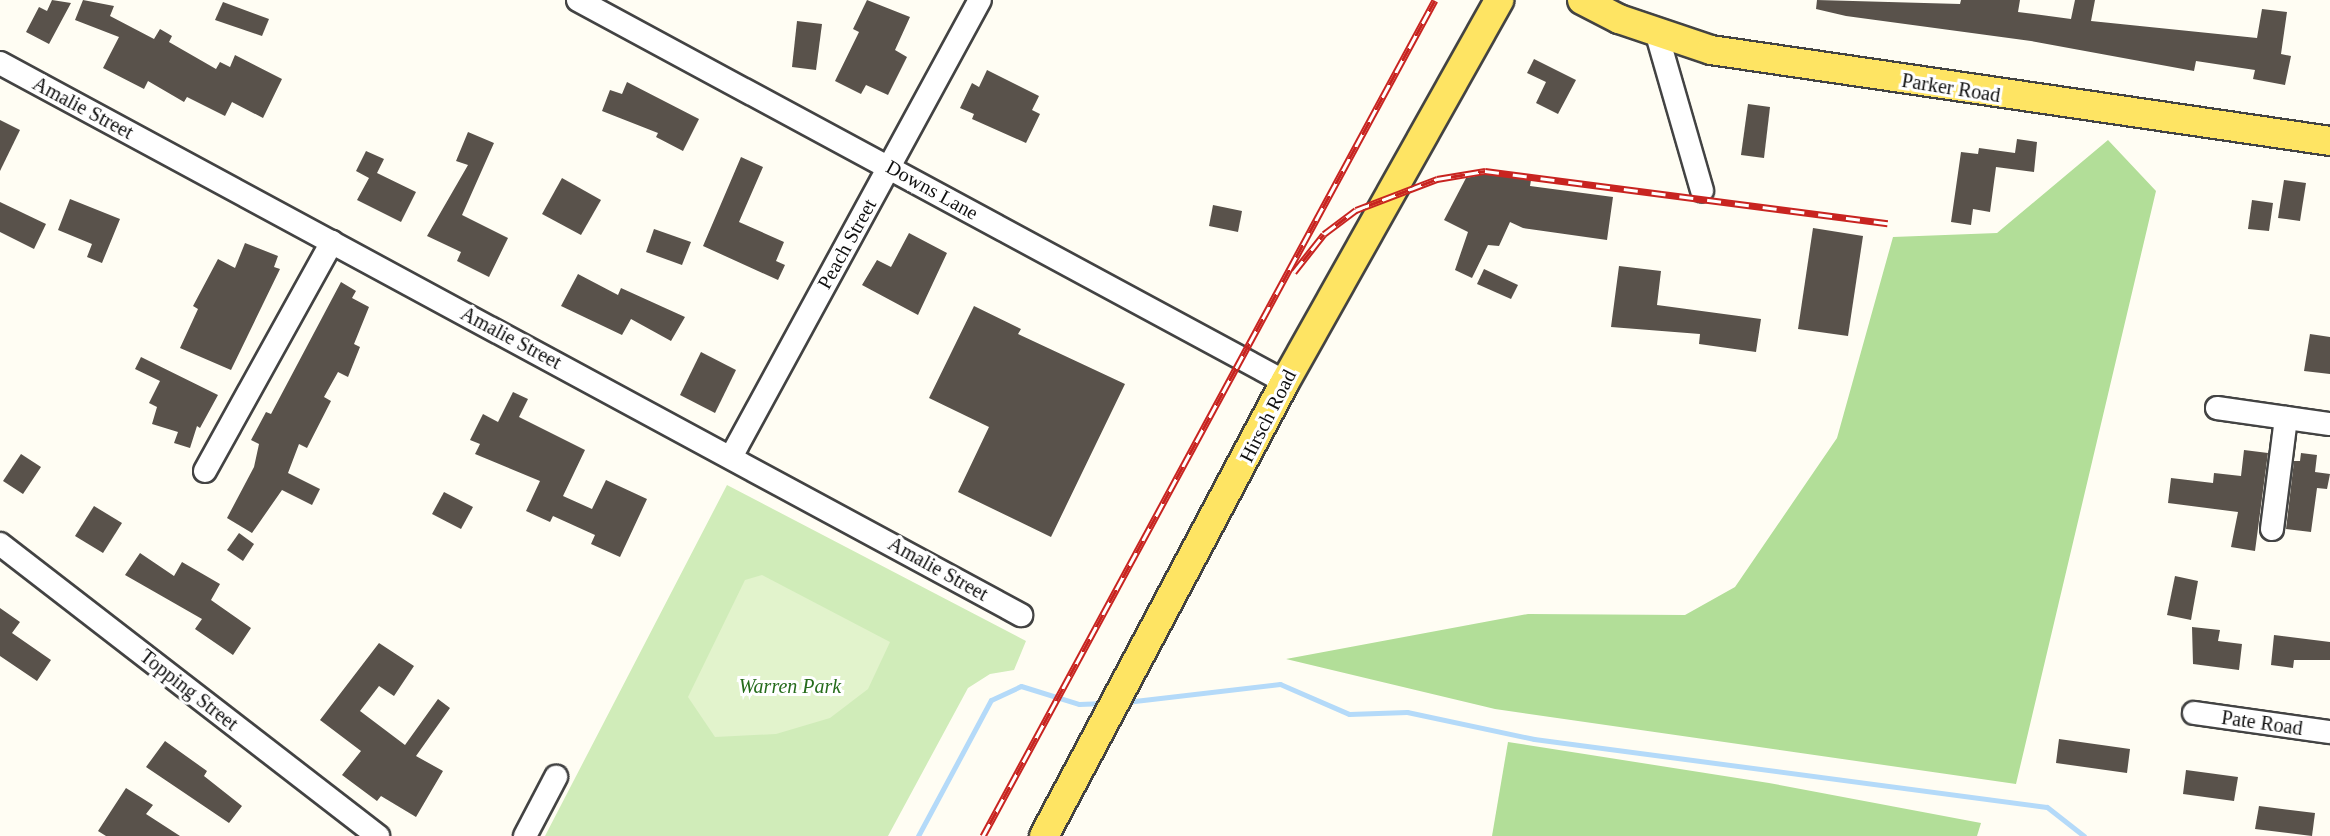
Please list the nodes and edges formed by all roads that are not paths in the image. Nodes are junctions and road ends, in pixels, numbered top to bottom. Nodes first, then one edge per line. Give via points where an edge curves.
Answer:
1 (578, 0) edge
2 (980, 0) edge
3 (1499, 0) edge
4 (1582, 0) edge
5 (1656, 31) junction
6 (0, 63) edge
7 (2330, 141) edge
8 (890, 166) junction
9 (1702, 190) dead end
10 (332, 242) junction
11 (1285, 382) junction
12 (2217, 408) dead end
13 (2286, 418) junction
14 (2330, 424) edge
15 (731, 457) junction
16 (206, 471) dead end
17 (2272, 529) dead end
18 (0, 544) edge
19 (1021, 615) dead end
20 (2194, 713) dead end
21 (2330, 732) edge
22 (556, 777) dead end
23 (378, 836) edge
24 (525, 836) edge
25 (1044, 836) edge

1 - 8 street, Downs Lane
2 - 8 street, Peach Street
3 - 11 main road, Hirsch Road
4 - 5 main road, Parker Road
5 - 7 main road, Parker Road via 1723,52
5 - 9 street
6 - 10 street, Amalie Street
8 - 11 street, Downs Lane
8 - 15 street, Peach Street
10 - 15 street, Amalie Street
10 - 16 street
11 - 25 main road, Hirsch Road
12 - 13 street
13 - 14 street
13 - 17 street
15 - 19 street, Amalie Street
18 - 23 street, Topping Street
20 - 21 street, Pate Road
22 - 24 street

